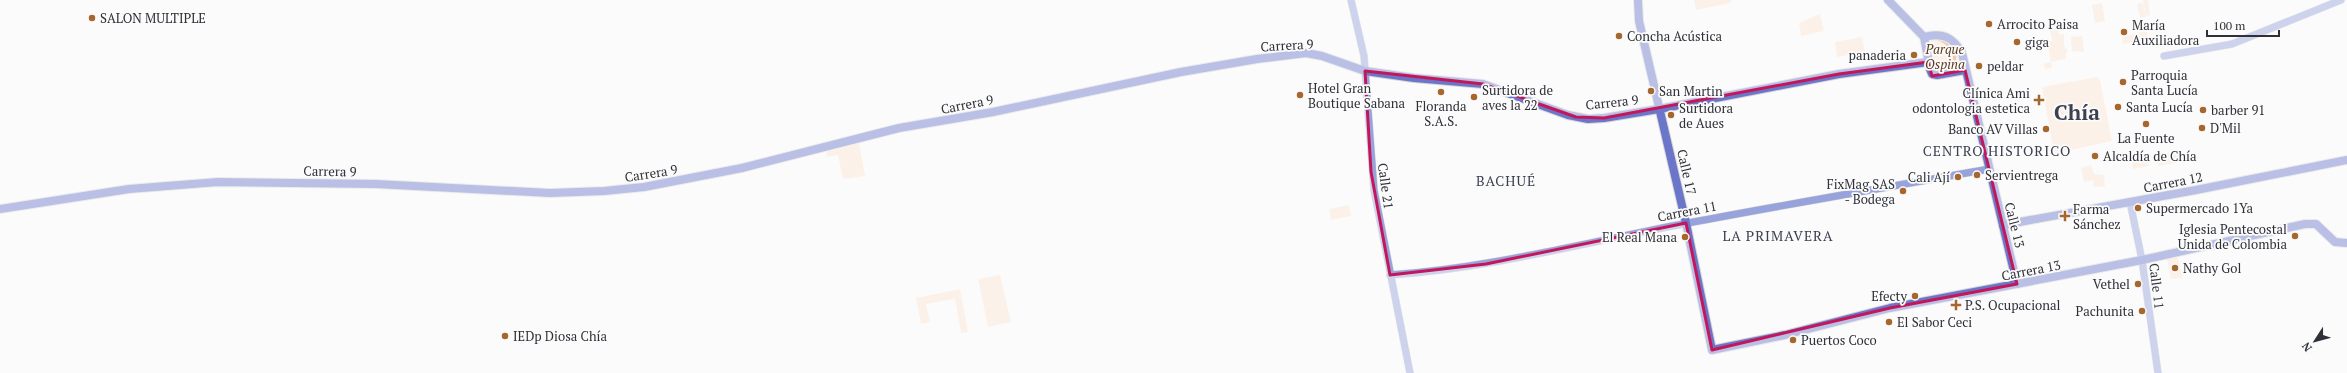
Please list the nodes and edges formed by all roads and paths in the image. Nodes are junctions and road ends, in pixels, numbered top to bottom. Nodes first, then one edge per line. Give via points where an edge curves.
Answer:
1 (1351, 0) edge
2 (1638, 0) edge
3 (1888, 0) edge
4 (2340, 0) edge
5 (1924, 37) junction
6 (2164, 56) dead end
7 (1928, 62) junction
8 (1965, 70) junction
9 (1365, 71) junction
10 (1659, 108) junction
11 (2347, 160) edge
12 (1989, 169) junction
13 (2130, 202) junction
14 (0, 209) edge
15 (1686, 223) junction
16 (2003, 225) junction
17 (2347, 243) edge
18 (2142, 260) junction
19 (1390, 275) junction
20 (2017, 284) junction
21 (1712, 350) joint
22 (1410, 373) edge
23 (2158, 373) edge

1 - 9 street, Calle 21
2 - 10 main road, Calle 17 via 1639,21
3 - 5 main road
4 - 6 street via 2232,44
5 - 7 main road
5 - 8 main road, Calle 13 via 1940,35 1953,40 1962,53
7 - 8 main road via 1932,74
7 - 10 main road, Carrera 9 via 1839,74
8 - 12 main road, Calle 13
9 - 10 main road, Carrera 9 via 1483,84 1582,118 1604,118
9 - 14 main road, Carrera 9 via 1315,54 1257,59 1127,82 992,112 899,128 742,168 614,191 538,192 376,184 218,182 129,189
9 - 19 street, Calle 21 via 1371,172
10 - 15 main road, Calle 17
11 - 13 main road, Carrera 12
12 - 15 street, Carrera 11
12 - 16 main road, Calle 13
13 - 16 main road, Carrera 12
13 - 18 street, Calle 11
15 - 19 street, Carrera 11 via 1486,264
15 - 21 main road, Calle 17
16 - 20 main road, Calle 13
17 - 18 main road, Carrera 13 via 2335,242 2316,224 2305,224
18 - 20 main road, Carrera 13
18 - 23 street, Calle 11
19 - 22 street, Calle 21
20 - 21 main road, Carrera 13 via 1890,308 1785,335

